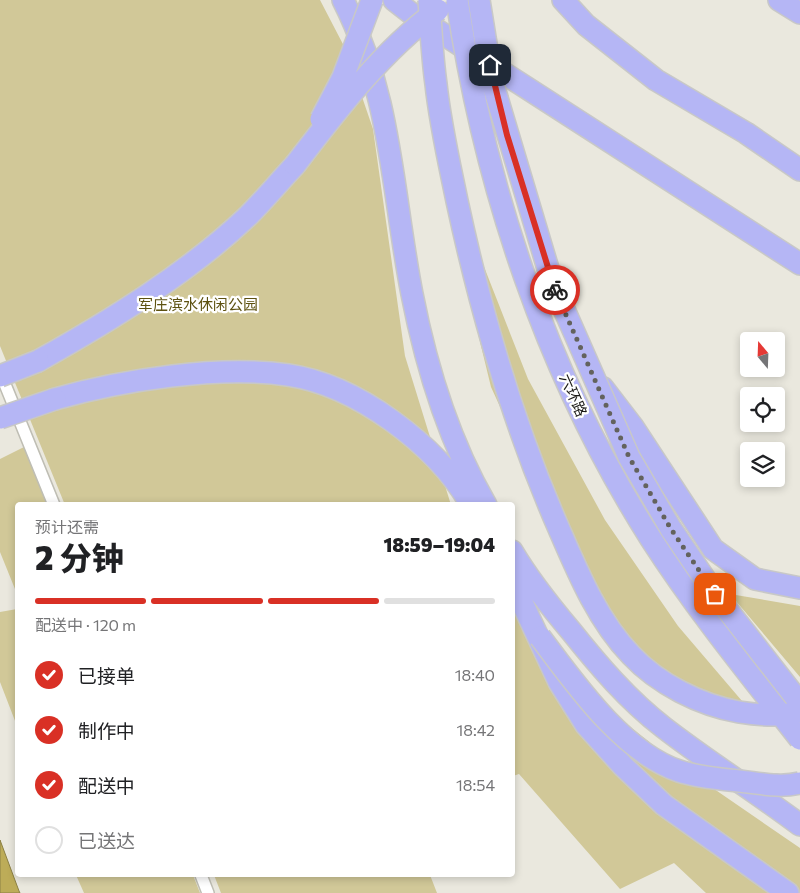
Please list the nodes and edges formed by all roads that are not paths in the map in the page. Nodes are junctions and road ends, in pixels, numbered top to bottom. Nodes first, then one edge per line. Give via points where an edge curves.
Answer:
1 (343, 0) edge
2 (372, 0) edge
3 (394, 0) edge
4 (414, 0) edge
5 (429, 0) edge
6 (456, 0) edge
7 (479, 0) edge
8 (564, 0) edge
9 (779, 0) edge
10 (800, 13) edge
11 (295, 165) junction
12 (800, 170) edge
13 (800, 251) edge
14 (800, 264) edge
15 (0, 372) edge
16 (0, 376) edge
17 (593, 376) junction
18 (0, 418) edge
19 (53, 502) edge
20 (470, 502) edge
21 (484, 502) edge
22 (515, 555) edge
23 (515, 587) edge
24 (800, 588) edge
25 (540, 636) junction
26 (800, 703) edge
27 (800, 712) edge
28 (800, 739) edge
29 (800, 783) edge
30 (800, 825) edge
31 (202, 877) edge
32 (208, 893) edge
33 (788, 893) edge

1 - 21 highway via 369,59 382,104 412,296 436,389 473,483
2 - 11 highway, bridge via 343,76
3 - 14 highway
4 - 13 highway via 451,28
5 - 27 highway, bridge via 436,84 452,175 490,337 542,490 590,594 608,626 632,657 692,699 725,710 760,715
6 - 11 highway, bridge via 416,26 379,64
6 - 28 highway, 六环路, bridge via 480,128 503,214 523,274 571,389 608,466 651,539 703,616
7 - 17 highway, 六环路, bridge via 492,81 532,222 552,282
8 - 12 highway via 586,25 656,80 746,133
9 - 10 highway
11 - 16 highway, bridge via 248,216 197,259 108,320 38,361
15 - 19 street
17 - 24 highway, bridge via 634,427 713,549 756,579
17 - 26 highway, 六环路, bridge via 629,457 671,529 715,594
18 - 20 highway, bridge via 101,386 179,376 250,372 290,375 324,384 378,411 419,441 457,480
22 - 30 highway, bridge via 600,667 632,700 662,727
23 - 25 highway
25 - 29 highway, bridge via 597,710 652,758 678,771 728,780 788,786
25 - 33 highway, bridge via 560,682 586,725 623,766 664,805
31 - 32 street

